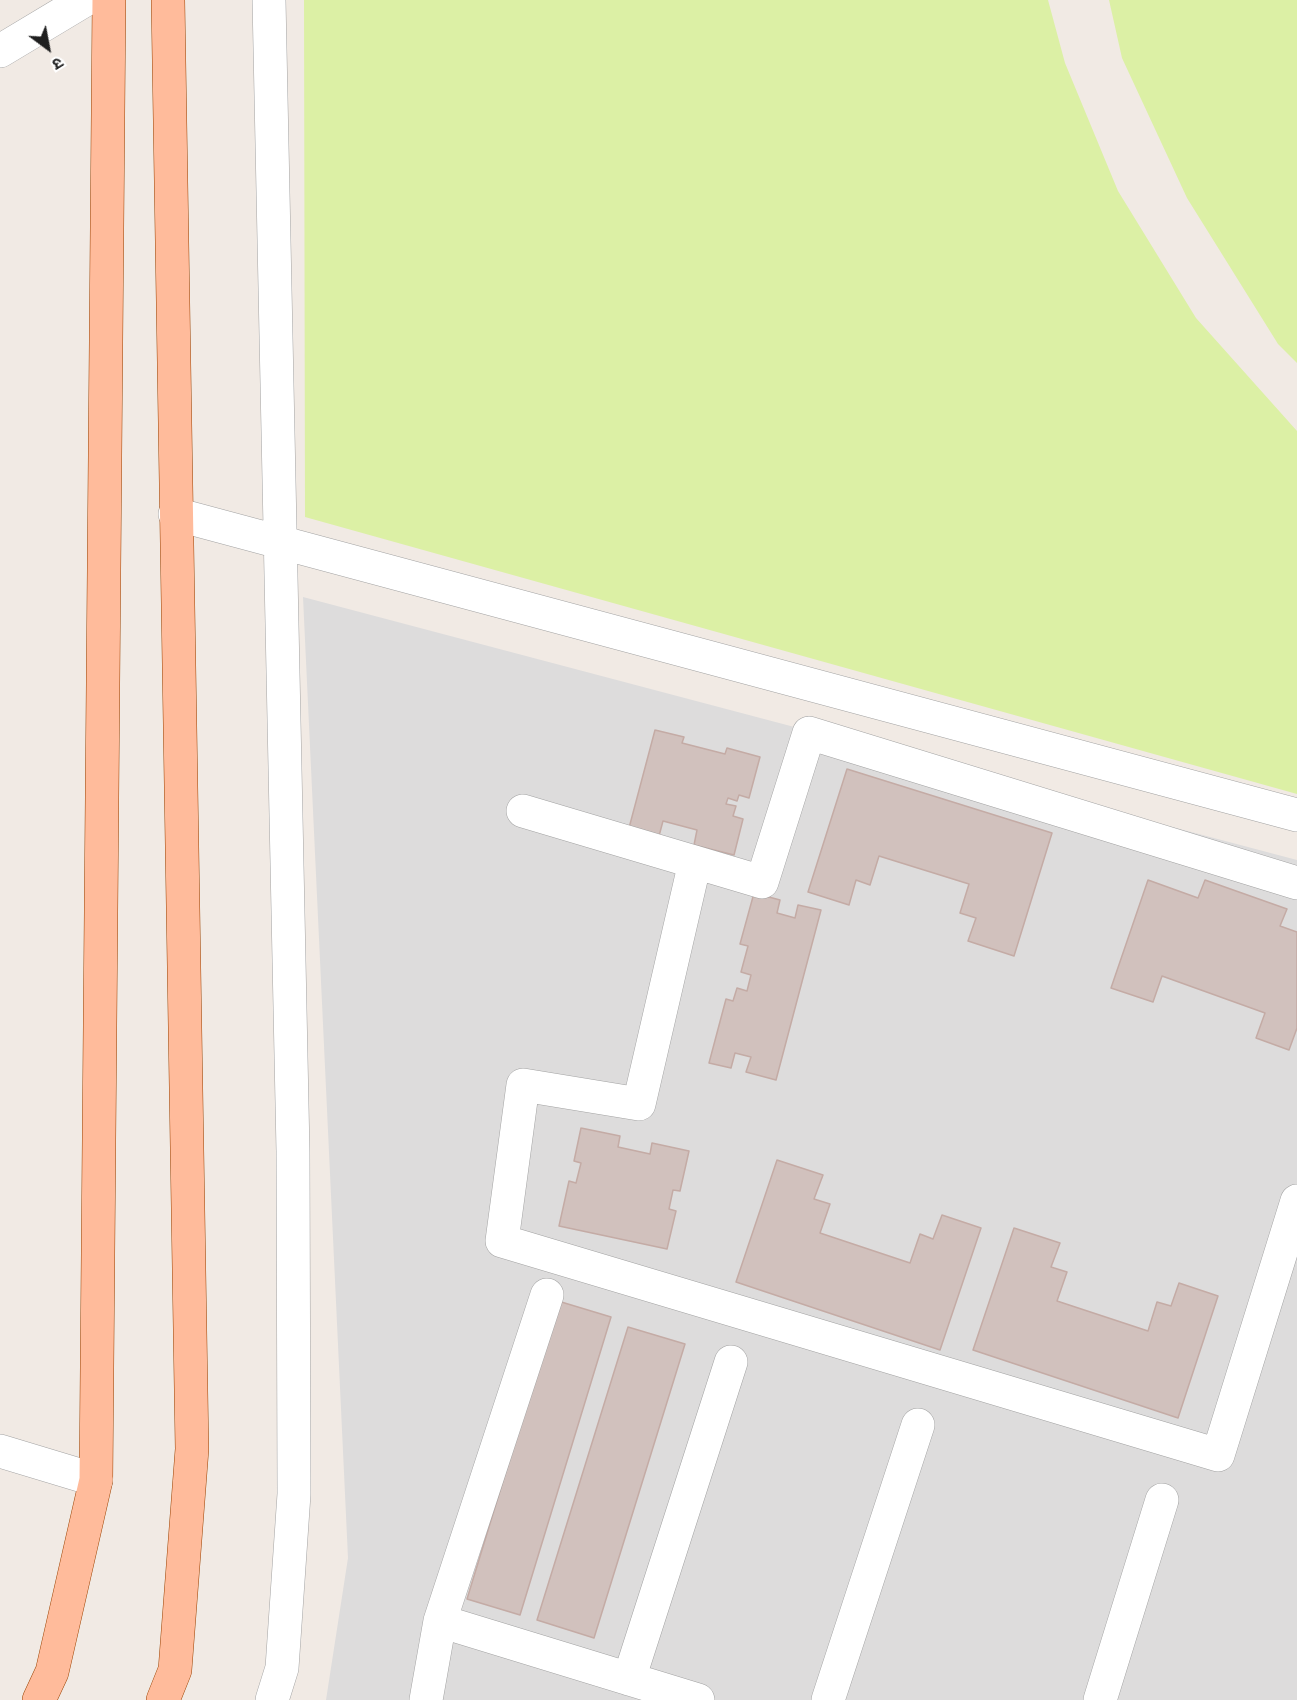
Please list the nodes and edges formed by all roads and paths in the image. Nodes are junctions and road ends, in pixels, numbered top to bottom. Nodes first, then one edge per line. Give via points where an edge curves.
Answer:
1 (85, 0) edge
2 (109, 0) edge
3 (168, 0) edge
4 (268, 0) edge
5 (0, 51) edge
6 (175, 514) junction
7 (281, 542) junction
8 (523, 811) dead end
9 (1297, 815) edge
10 (695, 862) junction
11 (1297, 883) edge
12 (1295, 1216) edge
13 (548, 1295) dead end
14 (731, 1362) dead end
15 (918, 1425) dead end
16 (0, 1451) edge
17 (96, 1480) junction
18 (1162, 1500) dead end
19 (440, 1621) junction
20 (629, 1679) junction
21 (39, 1700) edge
22 (163, 1700) edge
23 (272, 1700) edge
24 (426, 1700) edge
25 (698, 1700) edge
26 (828, 1700) edge
27 (1100, 1700) edge

1 - 5 street
2 - 17 main road
3 - 6 main road
4 - 7 street
6 - 7 street
6 - 22 main road via 192,1449 175,1670
7 - 9 street
7 - 23 street via 293,1151 294,1494 282,1668
8 - 10 street
10 - 11 street via 762,882 809,733
10 - 12 street via 639,1104 523,1085 502,1241 1218,1455
13 - 19 street
14 - 20 street
15 - 26 street
16 - 17 street
17 - 21 main road via 52,1672
18 - 27 street
19 - 20 street
19 - 24 street
20 - 25 street

